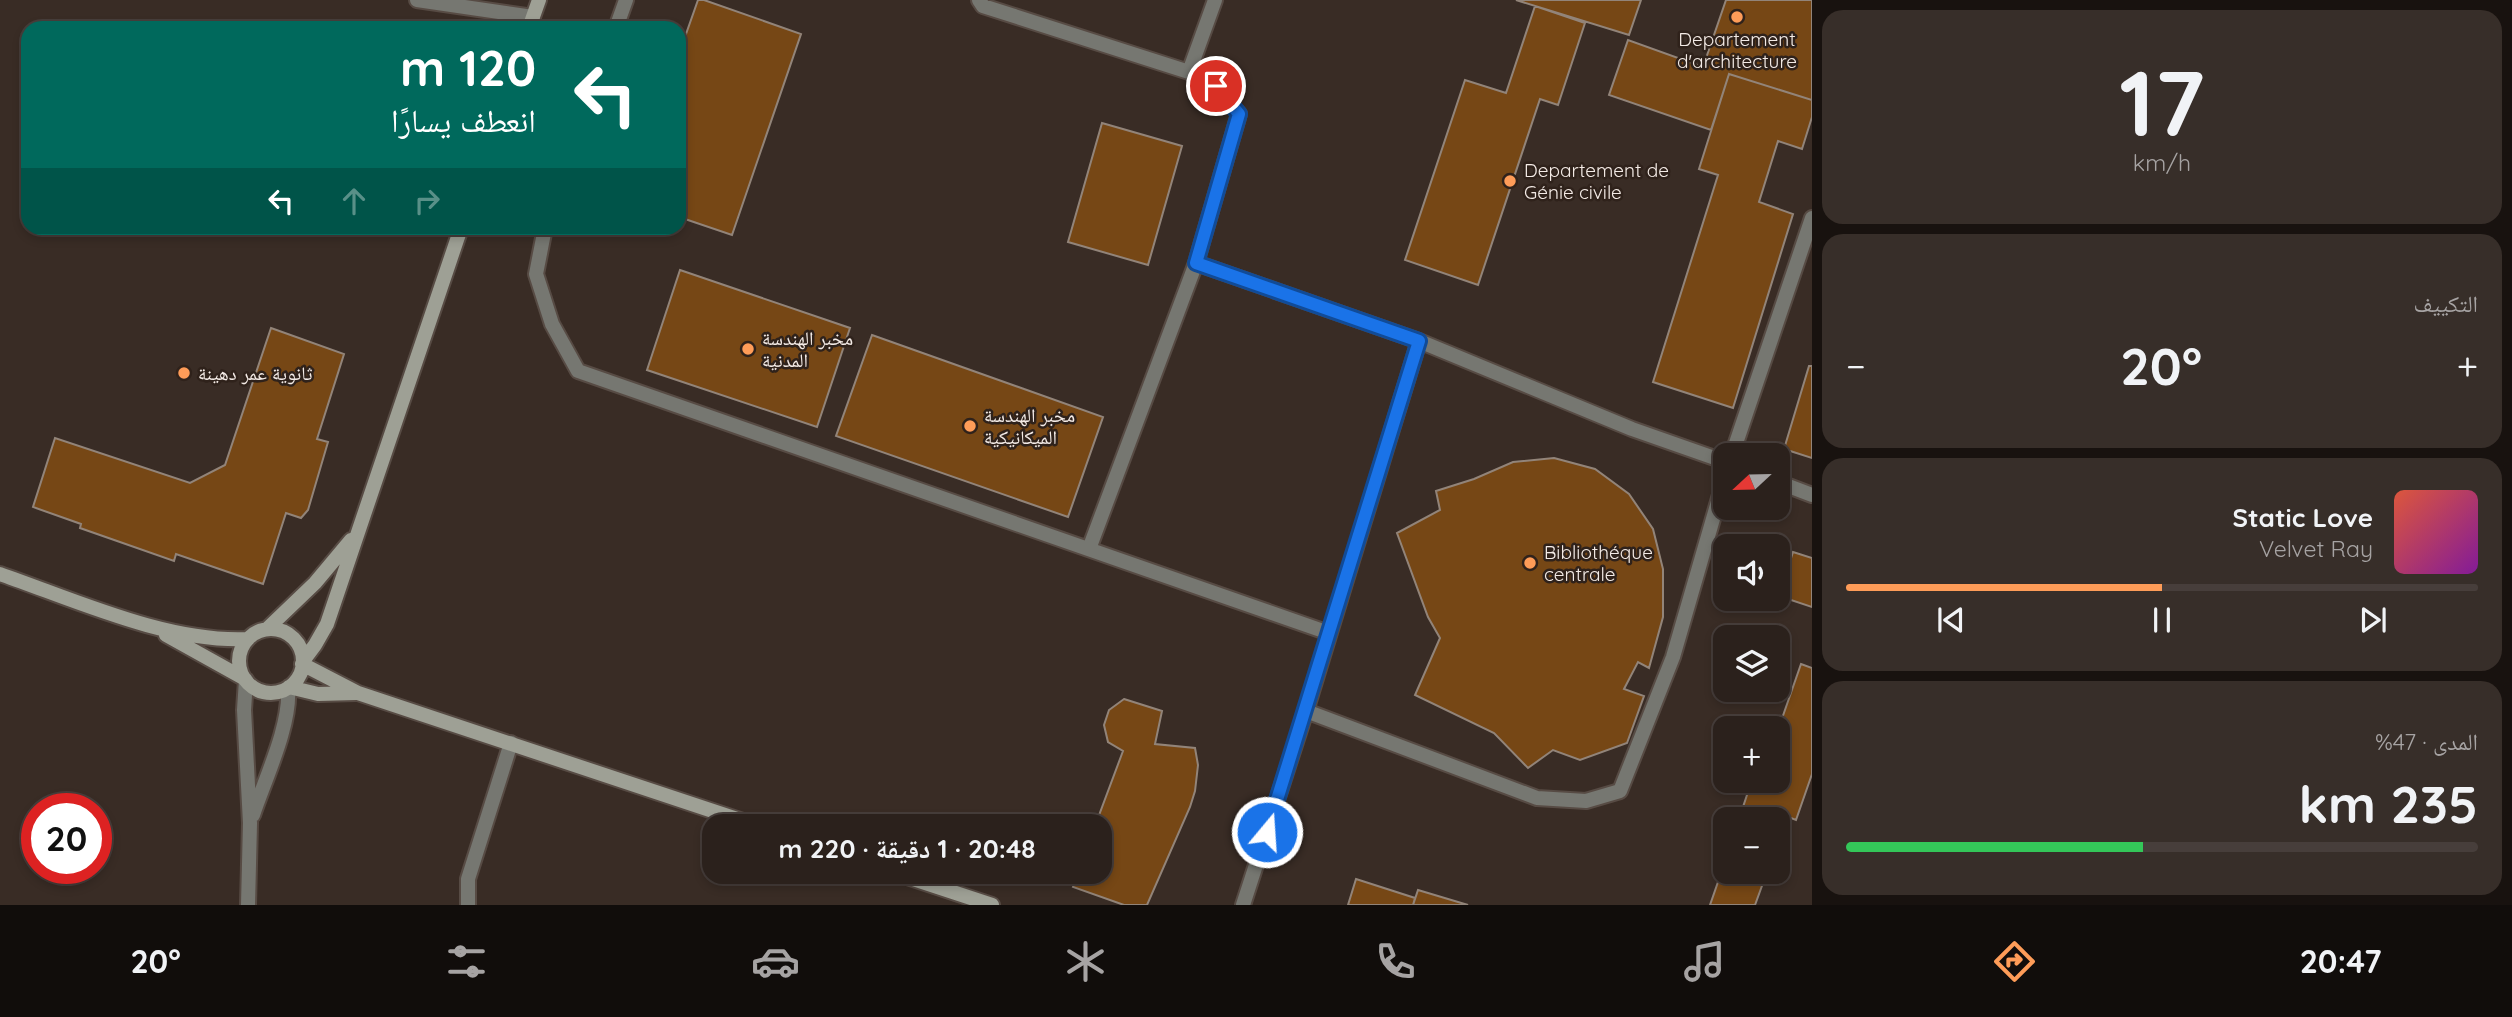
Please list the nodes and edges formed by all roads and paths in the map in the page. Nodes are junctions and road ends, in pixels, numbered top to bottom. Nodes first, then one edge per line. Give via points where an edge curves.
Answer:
1 (416, 0) edge
2 (539, 0) edge
3 (625, 0) edge
4 (979, 0) edge
5 (1215, 0) edge
6 (521, 21) edge
7 (532, 21) edge
8 (618, 21) edge
9 (1189, 72) junction
10 (1812, 218) edge
11 (459, 235) edge
12 (544, 235) edge
13 (1196, 263) junction
14 (1419, 341) junction
15 (1735, 443) edge
16 (1713, 457) edge
17 (1790, 487) edge
18 (1812, 495) edge
19 (1713, 518) edge
20 (358, 530) junction
21 (1089, 549) junction
22 (0, 574) edge
23 (150, 626) junction
24 (267, 629) junction
25 (1329, 633) junction
26 (248, 639) junction
27 (303, 663) junction
28 (246, 680) junction
29 (288, 687) junction
30 (358, 693) junction
31 (1306, 710) junction
32 (511, 743) junction
33 (722, 814) edge
34 (250, 823) junction
35 (924, 884) edge
36 (973, 902) edge
37 (248, 905) edge
38 (468, 905) edge
39 (992, 905) edge
40 (1244, 905) edge

1 - 6 street
2 - 7 street
3 - 8 street
4 - 9 street via 983,6
5 - 9 street
9 - 13 street via 1216,86 1239,114
10 - 15 street
11 - 20 street
12 - 21 street via 536,274 552,324 578,371
13 - 14 street
13 - 21 street
14 - 16 street
14 - 25 street
17 - 18 street
19 - 31 street via 1672,657 1620,791 1586,801 1537,798
20 - 24 street via 315,583
20 - 27 street via 327,624
21 - 25 street
22 - 23 street
23 - 26 street via 200,637
23 - 28 street
24 - 26 street
24 - 27 street via 292,637
25 - 31 street
26 - 28 street via 240,654
27 - 29 street via 296,681
27 - 30 street
28 - 29 street via 261,691
28 - 34 street
29 - 30 street via 318,694
29 - 34 street via 283,728
30 - 32 street
31 - 40 street
32 - 33 street
32 - 38 street via 468,879
34 - 37 street
35 - 36 street
36 - 39 street

